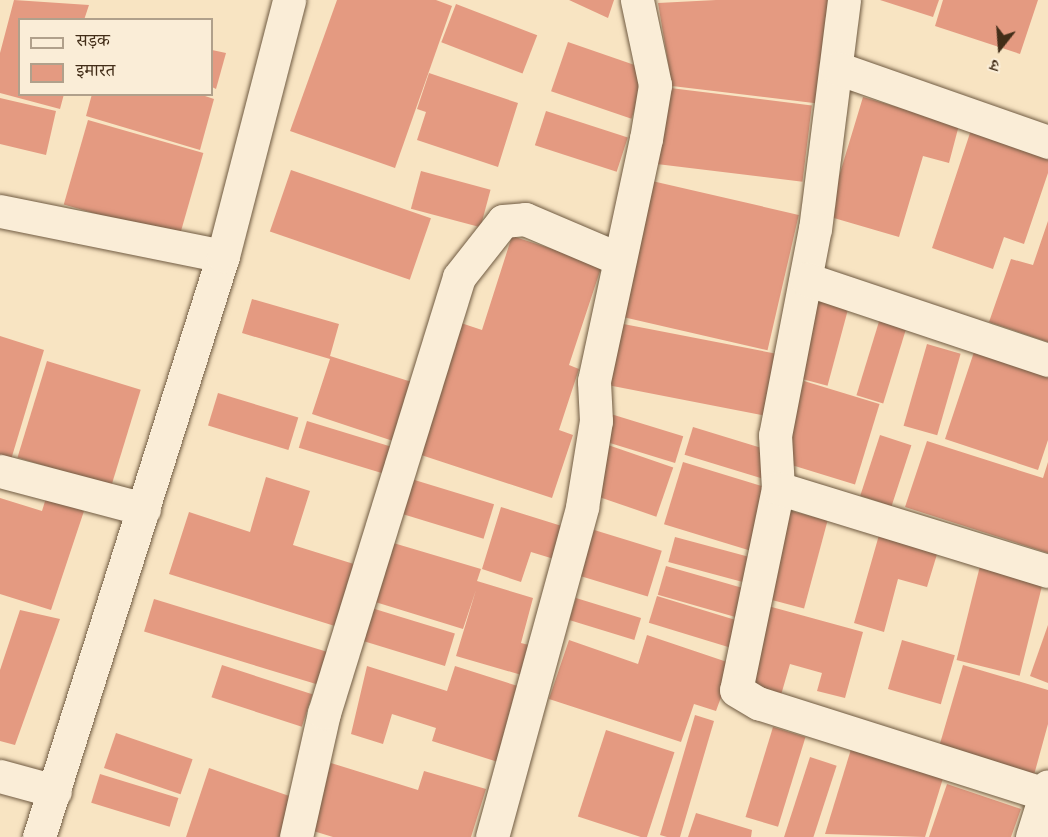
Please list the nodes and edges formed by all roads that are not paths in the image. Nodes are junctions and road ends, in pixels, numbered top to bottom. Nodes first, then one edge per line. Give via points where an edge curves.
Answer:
1 (289, 0) edge
2 (637, 0) edge
3 (844, 0) edge
4 (837, 68) junction
5 (1048, 142) edge
6 (0, 211) edge
7 (223, 256) junction
8 (617, 258) junction
9 (806, 279) junction
10 (1048, 360) edge
11 (0, 471) edge
12 (778, 488) junction
13 (144, 508) junction
14 (1048, 571) edge
15 (0, 776) edge
16 (1047, 790) edge
17 (55, 791) junction
18 (39, 837) edge
19 (296, 837) edge
20 (492, 837) edge
21 (1032, 837) edge

1 - 7 street
2 - 8 street via 655,85
3 - 4 street
4 - 5 street
4 - 9 street
6 - 7 street
7 - 13 street
8 - 19 street via 525,219 503,221 459,277 324,713
8 - 20 street via 594,381 596,421 582,507
9 - 10 street
9 - 12 street via 775,435
11 - 13 street
12 - 14 street
12 - 16 street via 736,690 758,703
13 - 17 street
15 - 17 street
16 - 21 street
17 - 18 street

